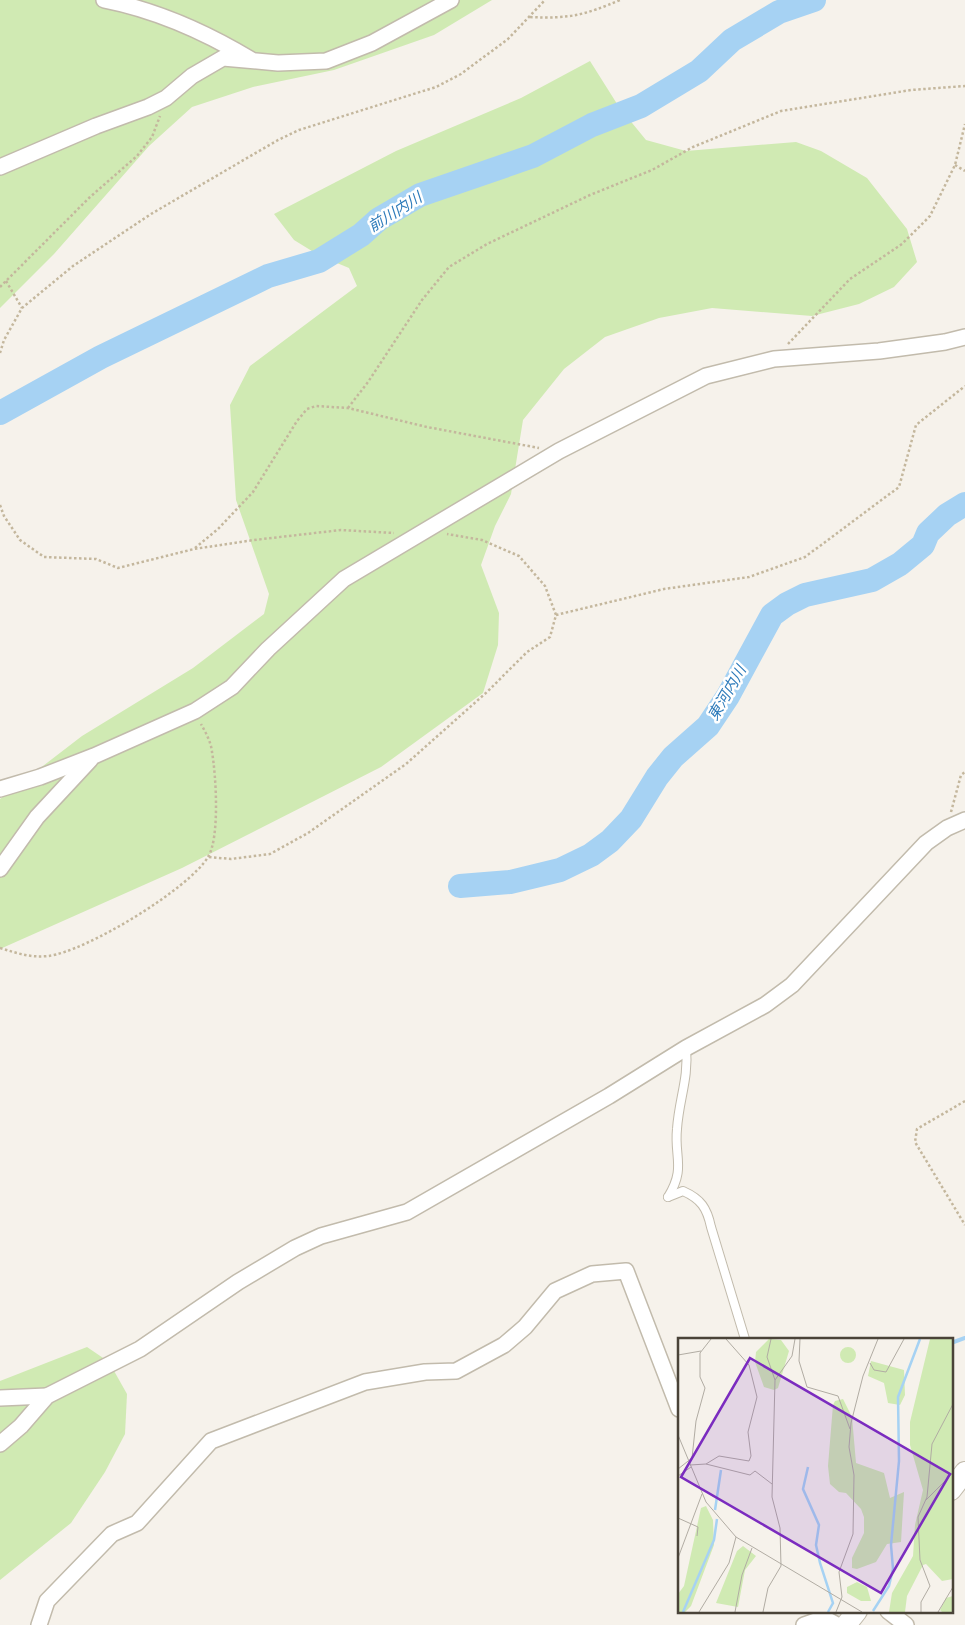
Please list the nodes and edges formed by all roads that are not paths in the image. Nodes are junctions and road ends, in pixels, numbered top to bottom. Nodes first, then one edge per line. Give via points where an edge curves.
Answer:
1 (104, 0) edge
2 (451, 0) edge
3 (255, 62) junction
4 (0, 167) edge
5 (965, 337) edge
6 (94, 756) junction
7 (0, 789) edge
8 (965, 820) edge
9 (0, 869) edge
10 (686, 1048) junction
11 (745, 1338) edge
12 (47, 1396) junction
13 (0, 1398) edge
14 (678, 1406) edge
15 (0, 1444) edge
16 (965, 1472) edge
17 (952, 1489) edge
18 (856, 1612) edge
19 (889, 1612) edge
20 (39, 1625) edge
21 (804, 1625) edge
22 (837, 1625) edge
23 (846, 1625) edge
24 (906, 1625) edge

1 - 3 street via 158,16 220,41
2 - 3 street via 372,43 326,61
3 - 4 street via 223,58 192,76 166,98
5 - 6 street via 879,351 774,358 706,376 559,452 344,579 232,687 195,711
6 - 7 street
6 - 9 street via 37,817
8 - 10 street via 926,843 792,985 765,1005
10 - 11 lane via 688,1069 676,1131 680,1163 668,1197 683,1191 697,1197 708,1212
10 - 12 street via 407,1212 321,1236 294,1248 140,1348
12 - 13 street
12 - 15 street
14 - 20 street via 626,1271 592,1274 555,1291 525,1327 504,1345 456,1371 425,1372 365,1382 211,1441 136,1523 112,1534 47,1601
16 - 17 street
18 - 23 street
19 - 24 street
21 - 22 street via 824,1618

